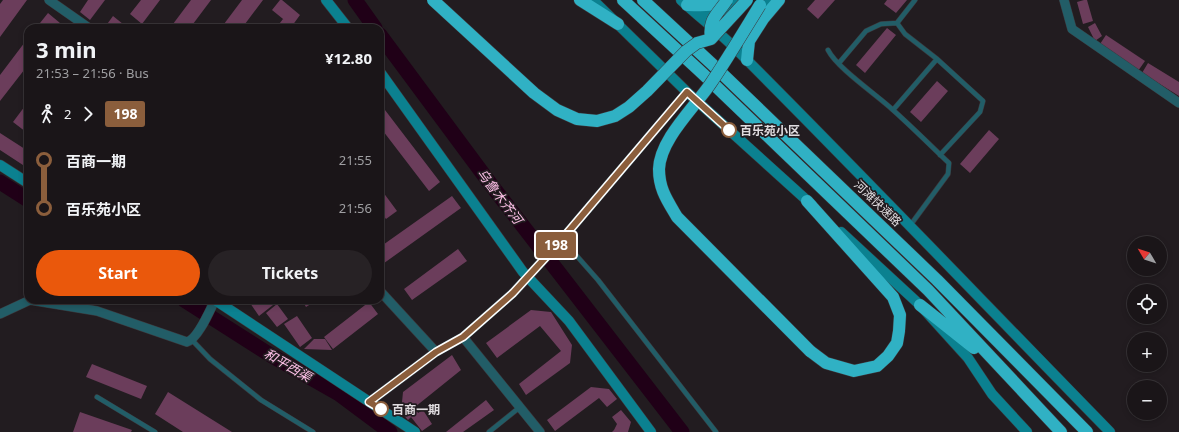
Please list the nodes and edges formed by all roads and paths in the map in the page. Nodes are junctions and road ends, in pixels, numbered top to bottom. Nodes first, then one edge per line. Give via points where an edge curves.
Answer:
1 (49, 0) edge
2 (326, 0) edge
3 (433, 0) edge
4 (580, 0) edge
5 (593, 0) edge
6 (623, 0) edge
7 (643, 0) edge
8 (726, 0) edge
9 (742, 0) edge
10 (747, 0) edge
11 (764, 0) edge
12 (770, 0) edge
13 (779, 0) edge
14 (915, 0) edge
15 (1064, 0) edge
16 (684, 2) edge
17 (897, 23) junction
18 (83, 24) edge
19 (345, 24) edge
20 (618, 24) junction
21 (711, 39) junction
22 (828, 50) dead end
23 (744, 57) junction
24 (937, 60) junction
25 (839, 63) junction
26 (384, 78) edge
27 (687, 92) junction
28 (1179, 103) edge
29 (893, 110) junction
30 (940, 155) junction
31 (0, 165) edge
32 (24, 180) edge
33 (807, 201) junction
34 (909, 227) junction
35 (568, 246) dead end
36 (531, 274) junction
37 (384, 295) edge
38 (24, 303) edge
39 (54, 304) edge
40 (213, 304) edge
41 (221, 304) edge
42 (920, 305) junction
43 (0, 314) edge
44 (463, 337) junction
45 (194, 338) junction
46 (436, 352) junction
47 (1003, 370) junction
48 (97, 397) dead end
49 (369, 402) junction
50 (520, 408) junction
51 (155, 432) edge
52 (312, 432) edge
53 (415, 432) edge
54 (488, 432) edge
55 (540, 432) edge
56 (651, 432) edge
57 (716, 432) edge
58 (1027, 432) edge
59 (1061, 432) edge
60 (1087, 432) edge
61 (1110, 432) edge

1 - 18 street
2 - 19 street
3 - 21 highway, bridge via 534,93 557,110 577,119 597,121 615,116 647,91 686,51 697,43
4 - 20 highway
5 - 20 street
6 - 47 highway via 928,290
7 - 60 highway, 河滩快速路 via 931,274
8 - 16 highway via 707,5
8 - 21 highway, bridge via 710,28
9 - 16 street via 723,11 707,13
10 - 21 highway, bridge
11 - 33 highway, bridge via 710,85 663,151 659,168 662,191 676,217 810,351 826,363 854,371 877,366 888,356 896,343 899,331 900,315 893,297
12 - 23 street via 743,38
13 - 23 highway via 749,41
14 - 17 lane
15 - 28 street via 1072,29
16 - 23 street
17 - 24 lane via 905,34
17 - 25 lane via 881,24 866,31
20 - 27 street
22 - 25 lane
23 - 34 street
24 - 29 lane
24 - 30 lane via 983,101 980,112
25 - 29 lane
26 - 36 street via 523,272
27 - 33 street
27 - 36 street
29 - 30 lane
30 - 34 lane via 949,163 948,174
31 - 32 street
33 - 42 street
34 - 61 street
35 - 57 lane via 598,280
36 - 44 street
36 - 56 street
37 - 46 street
38 - 43 street
39 - 45 street via 97,311 187,342
40 - 45 street
41 - 49 street
42 - 47 highway
42 - 58 street via 968,358 992,394
44 - 46 street
44 - 50 street
45 - 52 lane via 210,359 261,400
46 - 49 street
47 - 59 highway
48 - 51 lane
49 - 53 street
50 - 54 lane
50 - 55 street

